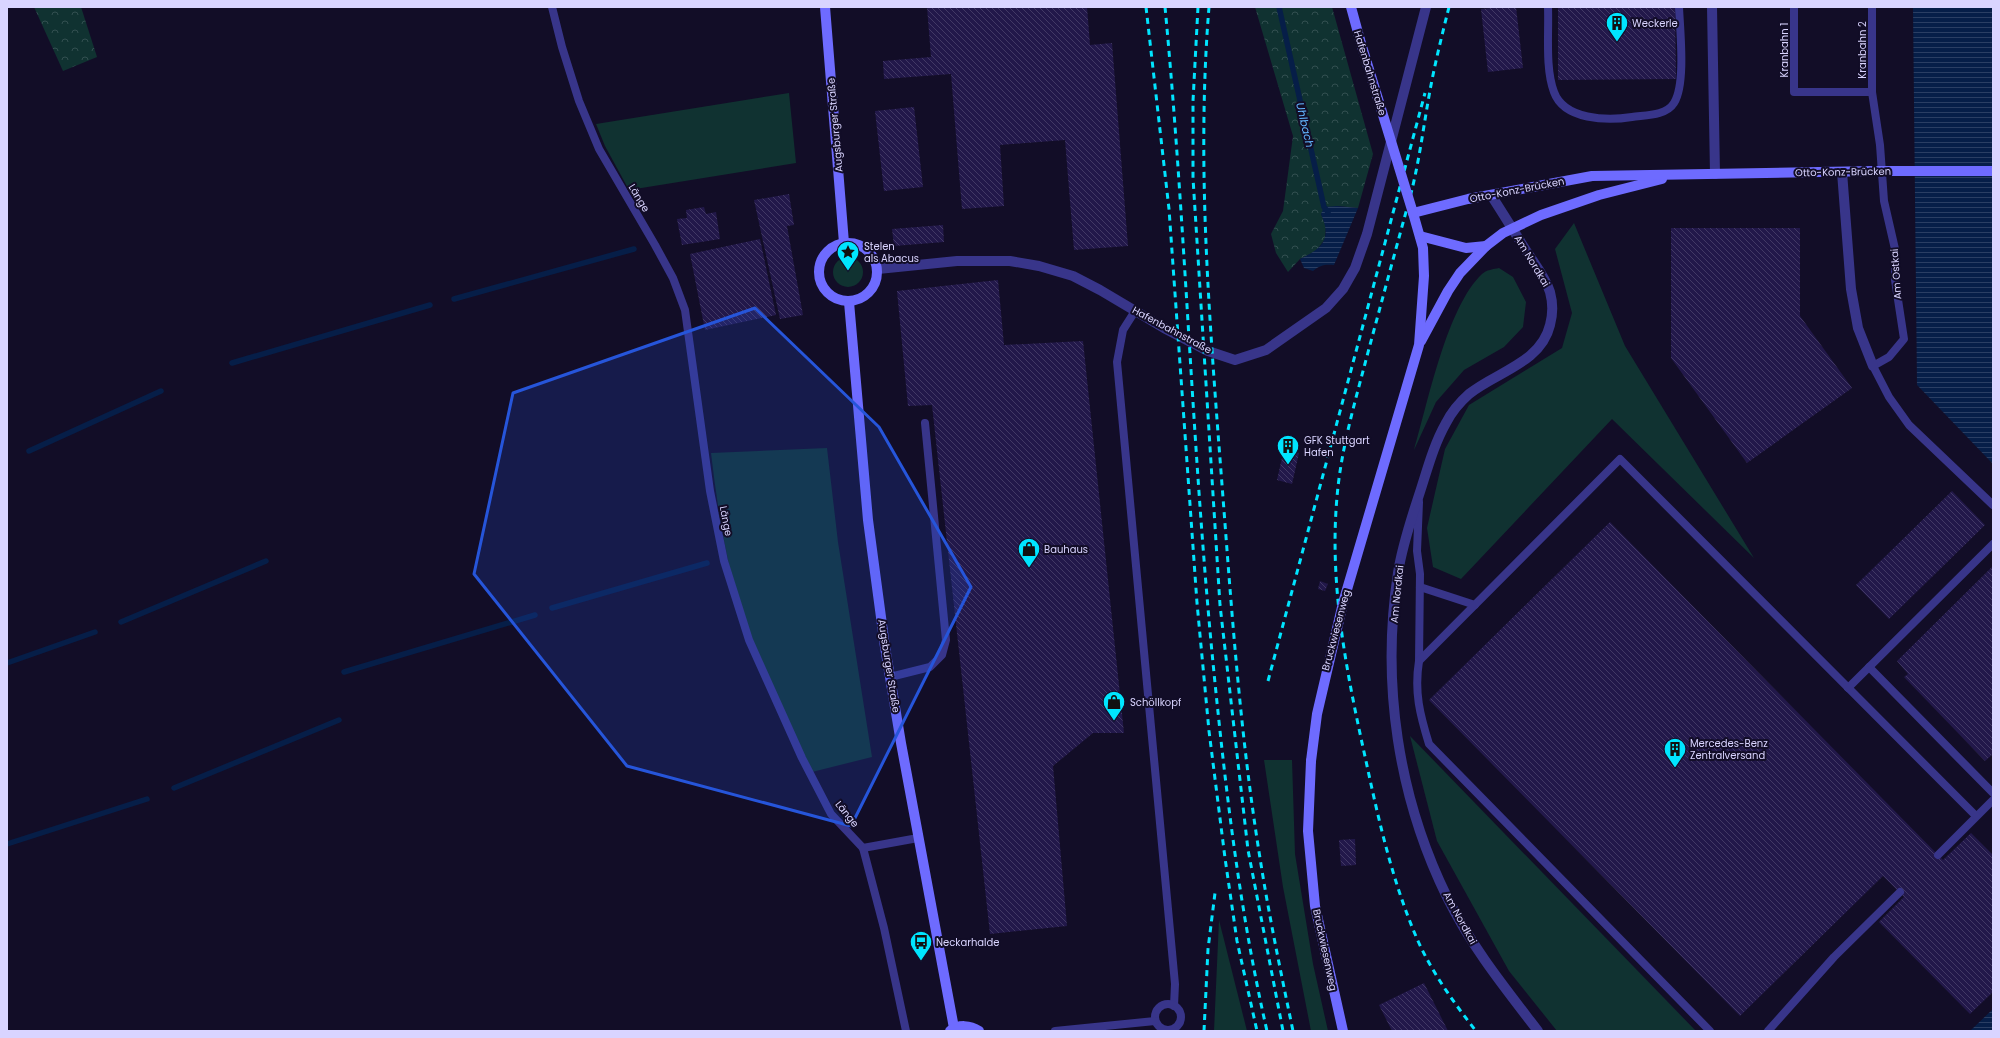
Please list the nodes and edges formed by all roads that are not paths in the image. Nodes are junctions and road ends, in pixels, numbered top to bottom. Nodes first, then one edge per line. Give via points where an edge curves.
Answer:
1 (552, 7) edge
2 (825, 7) edge
3 (1351, 7) edge
4 (1426, 7) edge
5 (1548, 7) edge
6 (1679, 7) edge
7 (1712, 7) edge
8 (1794, 7) edge
9 (1872, 7) edge
10 (1872, 92) junction
11 (1880, 144) joint
12 (1993, 170) edge
13 (1842, 172) junction
14 (1694, 174) junction
15 (1714, 174) junction
16 (1491, 195) junction
17 (1413, 213) junction
18 (1512, 228) junction
19 (1420, 236) junction
20 (844, 243) junction
21 (1486, 246) junction
22 (878, 269) junction
23 (849, 302) junction
24 (1135, 311) junction
25 (1419, 345) junction
26 (1873, 366) junction
27 (925, 423) dead end
28 (1420, 493) junction
29 (1993, 505) edge
30 (1993, 544) edge
31 (1420, 587) junction
32 (1475, 605) junction
33 (1419, 661) junction
34 (1869, 667) junction
35 (890, 677) junction
36 (1848, 688) junction
37 (1993, 793) edge
38 (1993, 800) edge
39 (1976, 816) junction
40 (918, 838) junction
41 (863, 848) junction
42 (1938, 855) dead end
43 (1900, 892) dead end
44 (1174, 1006) junction
45 (1155, 1021) junction
46 (952, 1029) edge
47 (1173, 1030) edge
48 (906, 1031) edge
49 (979, 1031) edge
50 (1055, 1031) edge
51 (1343, 1031) edge
52 (1538, 1031) edge
53 (1710, 1031) edge
54 (1768, 1031) edge

1 - 41 lane, Länge via 579,101 599,149 673,278 685,310 712,499 724,561 749,640 802,758 828,807
2 - 20 main road, Augsburger Straße
3 - 17 main road, Hafenbahnstraße, bridge
4 - 24 street, Hafenbahnstraße via 1367,234 1355,268 1343,289 1326,308 1266,350 1236,360 1208,351
5 - 6 lane via 1549,65 1554,93 1569,111 1586,116 1618,119 1660,113 1674,104 1680,88
7 - 15 street
8 - 10 lane, Kranbahn 1 via 1794,92
9 - 10 lane, Kranbahn 2
10 - 11 lane, Kranbahn 2
11 - 26 lane, Am Ostkai via 1884,201 1895,249 1895,280 1904,340 1889,357
12 - 13 main road, Otto-Konz-Brücken, bridge
13 - 15 main road, Otto-Konz-Brücken
13 - 26 street via 1851,289 1858,328
14 - 15 main road, Otto-Konz-Brücken
14 - 16 main road, Otto-Konz-Brücken via 1592,176
14 - 18 main road, Otto-Konz-Brücken via 1653,181 1599,195
16 - 17 main road, Otto-Konz-Brücken
16 - 18 street, Am Nordkai
17 - 19 main road, Hafenbahnstraße
18 - 21 main road, Otto-Konz-Brücken
18 - 28 street, Am Nordkai via 1549,290 1552,313 1547,335 1543,343 1528,358 1475,389 1460,402 1438,438
19 - 21 main road, Otto-Konz-Brücken via 1466,248
19 - 25 main road, Bruckwiesenweg via 1424,276
20 - 22 main road via 866,248 874,256
20 - 23 main road via 825,254 820,264 819,275 822,285 829,294 838,300
21 - 25 main road, Otto-Konz-Brücken via 1465,267 1448,291
22 - 23 main road via 877,280 871,291
22 - 24 street, Hafenbahnstraße via 957,261 1010,261 1073,276
23 - 35 main road, Augsburger Straße via 868,520
24 - 44 lane via 1123,330 1116,362 1175,984
25 - 51 main road, Bruckwiesenweg, bridge via 1343,603 1320,699 1311,761 1308,831 1315,906
26 - 29 lane via 1889,397 1909,425
27 - 35 lane via 946,640 942,655 930,666
28 - 31 lane via 1416,551
28 - 52 street, Am Nordkai via 1398,572 1394,611 1393,696 1403,774 1425,845 1448,898 1482,956
30 - 34 lane
31 - 32 lane
31 - 33 lane
32 - 33 lane
32 - 36 lane via 1620,459
33 - 53 lane via 1416,681 1419,710 1429,744
34 - 36 lane
34 - 37 lane
35 - 40 main road, Augsburger Straße
36 - 39 lane
38 - 39 lane
39 - 42 lane
40 - 41 lane
40 - 46 main road, Augsburger Straße
41 - 48 lane, Länge via 884,928
43 - 54 lane via 1834,957
44 - 45 lane via 1165,1004 1158,1008 1155,1012
44 - 47 lane via 1180,1011 1180,1020
45 - 47 lane via 1160,1028
45 - 50 lane
46 - 49 main road, Augsburger Straße via 964,1026

